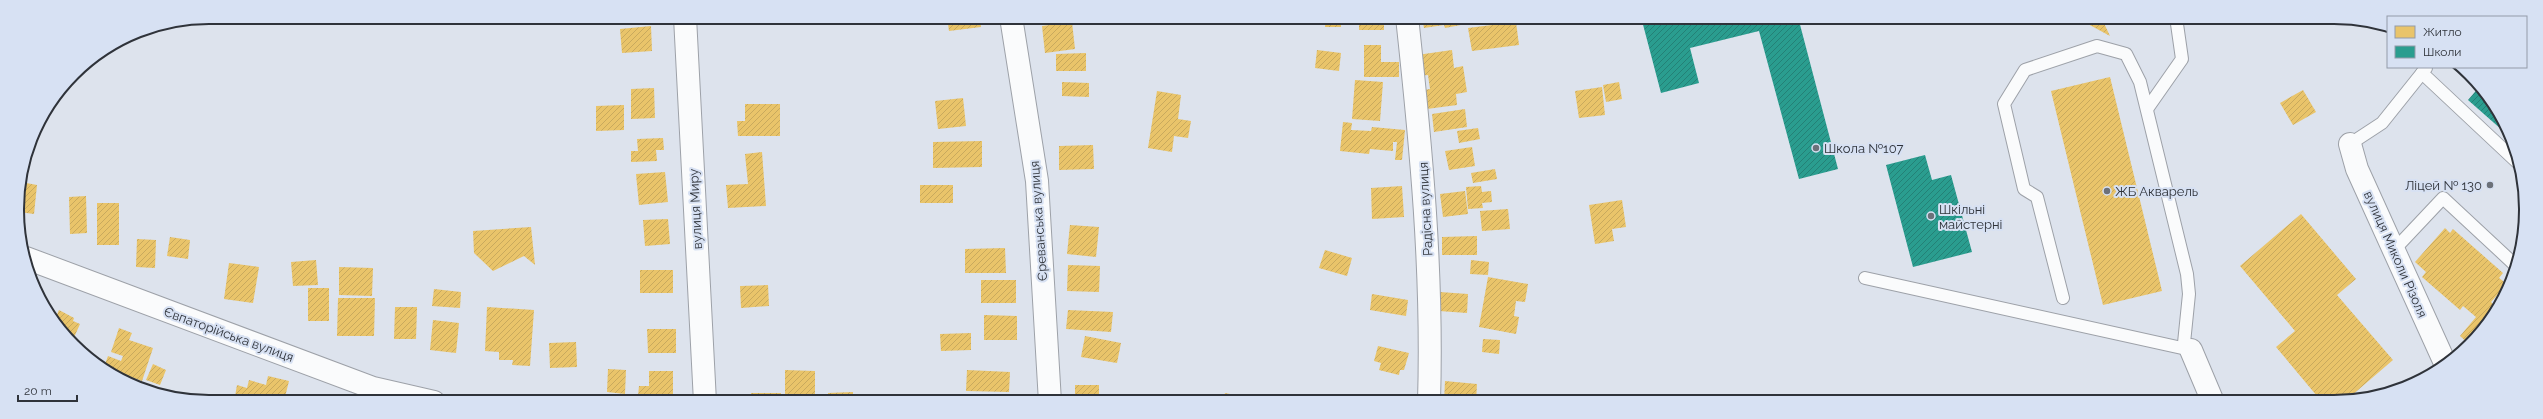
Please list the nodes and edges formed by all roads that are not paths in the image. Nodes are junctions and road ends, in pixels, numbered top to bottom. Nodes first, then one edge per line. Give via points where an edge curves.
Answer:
1 (685, 24) edge
2 (1012, 24) edge
3 (1408, 24) edge
4 (2177, 24) edge
5 (2425, 70) edge
6 (2147, 109) junction
7 (2350, 144) joint
8 (2511, 156) edge
9 (2394, 250) junction
10 (31, 260) edge
11 (2512, 262) edge
12 (1865, 278) dead end
13 (2063, 298) dead end
14 (2191, 350) junction
15 (2443, 359) edge
16 (404, 395) edge
17 (705, 395) edge
18 (1050, 395) edge
19 (1429, 395) edge
20 (2210, 395) edge

1 - 17 street, вулиця Миру
2 - 18 street, Єреванська вулиця via 1037,181
3 - 19 street, Радісна вулиця via 1424,171 1431,337
4 - 6 lane via 2182,58
5 - 7 lane via 2382,123
5 - 8 lane
6 - 13 lane via 2140,82 2126,54 2097,46 2024,70 2004,104 2024,189 2037,197
6 - 14 lane via 2187,274 2189,294 2184,343
7 - 9 street, вулиця Миколи Різоля via 2357,169
9 - 11 lane via 2443,198
9 - 15 street, вулиця Миколи Різоля
10 - 16 street, Євпаторійська вулиця via 373,388
12 - 14 lane
14 - 20 street

